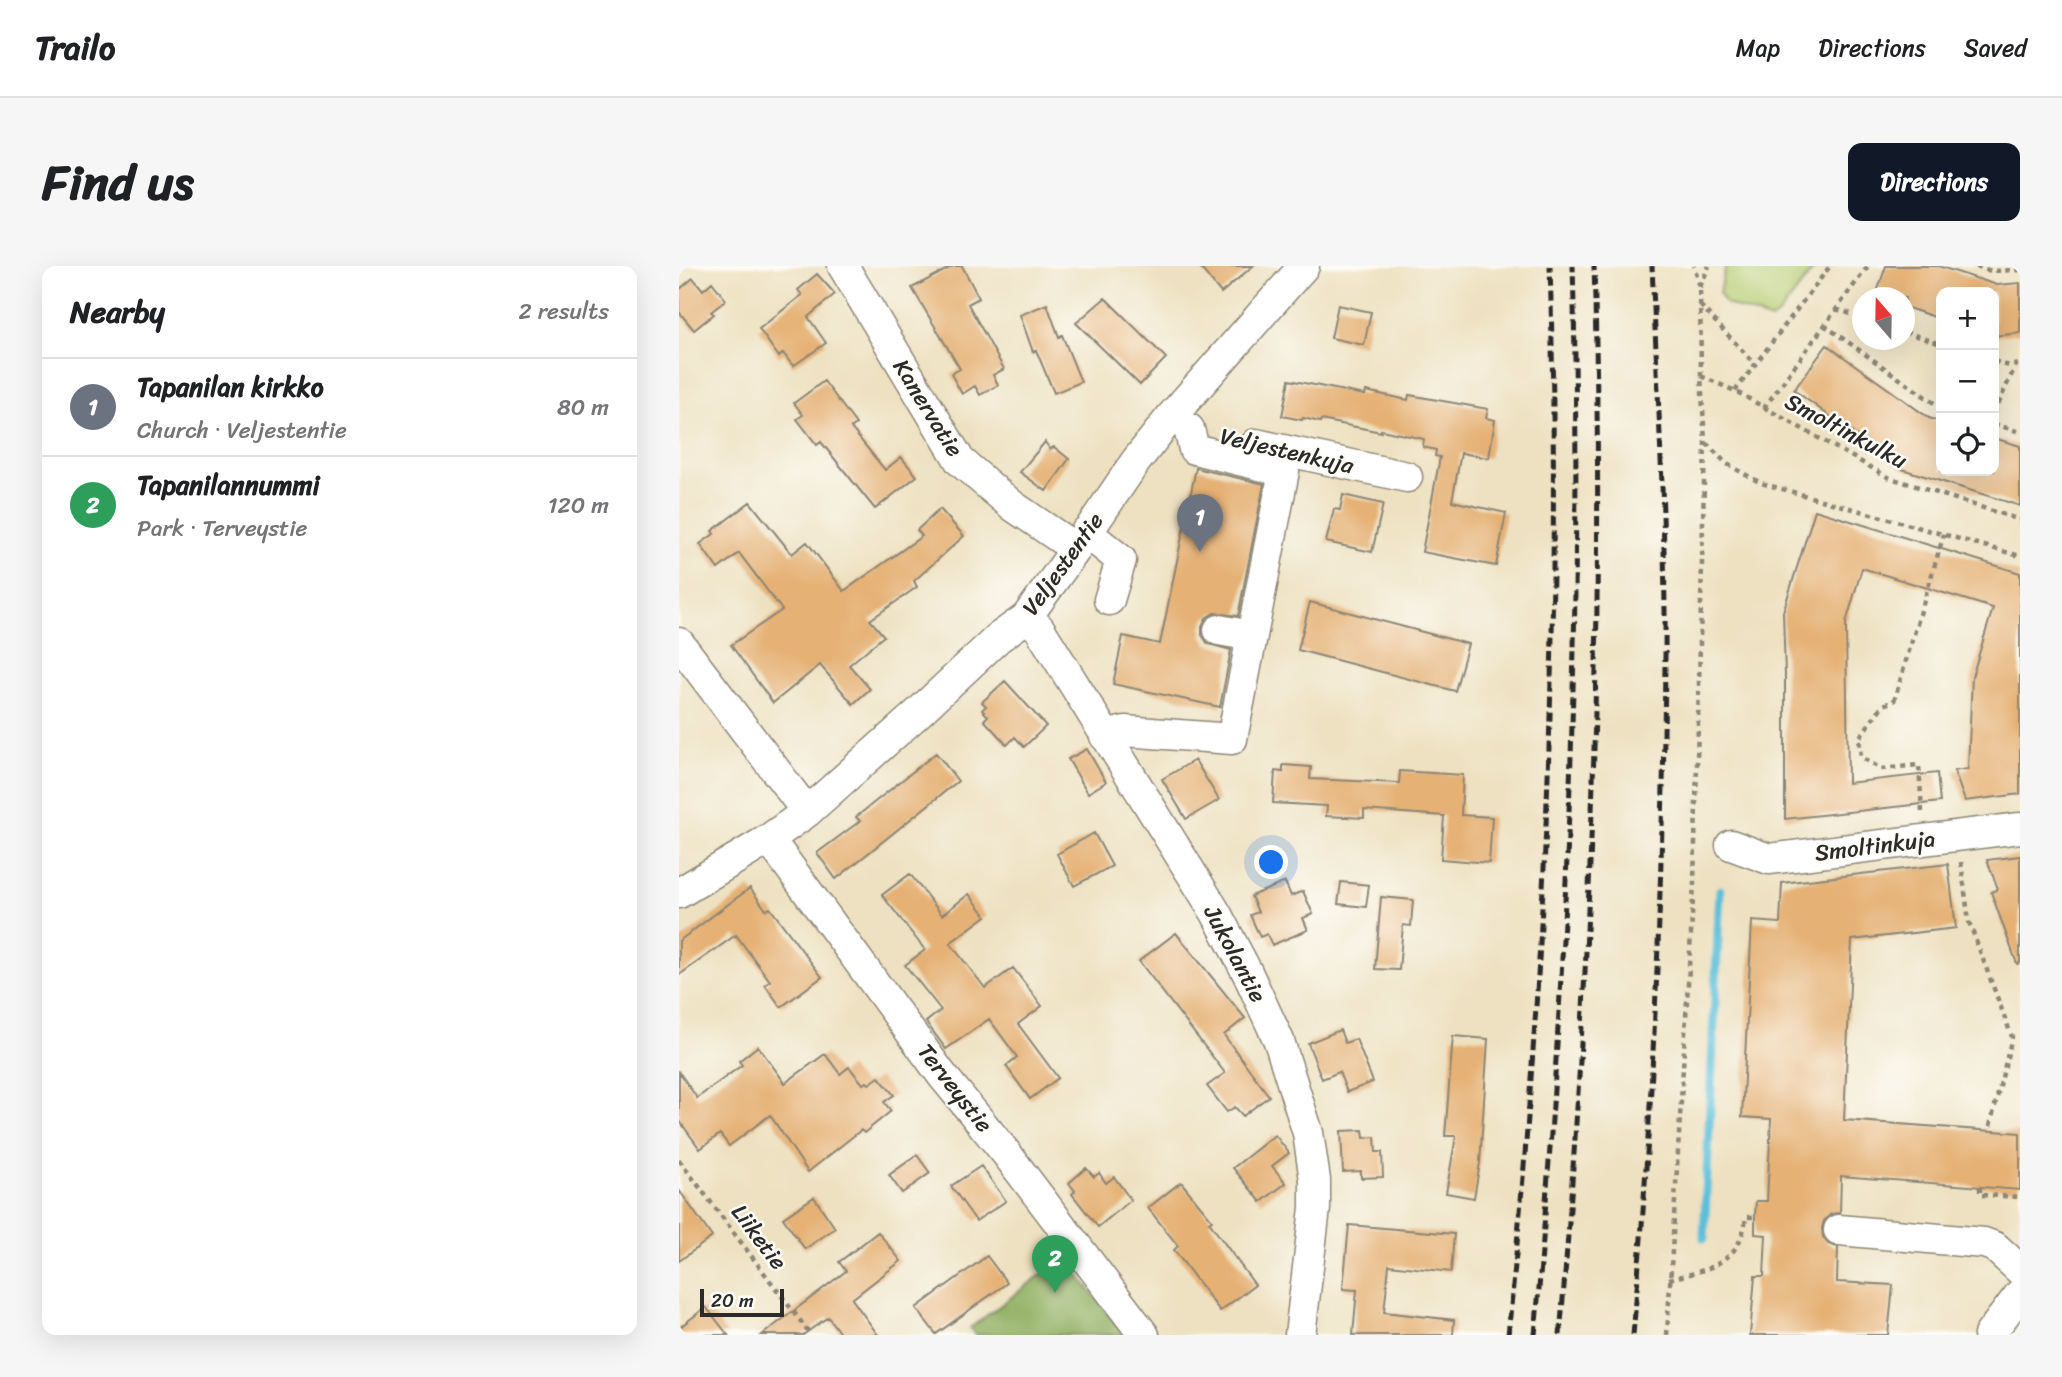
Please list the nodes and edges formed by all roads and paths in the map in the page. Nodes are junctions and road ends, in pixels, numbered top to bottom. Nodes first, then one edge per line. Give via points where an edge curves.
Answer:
1 (843, 266) edge
2 (1304, 266) edge
3 (1694, 266) edge
4 (1709, 266) edge
5 (1830, 266) edge
6 (1868, 266) edge
7 (1976, 266) edge
8 (2020, 270) edge
9 (1700, 287) junction
10 (1699, 304) junction
11 (1836, 309) junction
12 (1852, 314) edge
13 (1824, 325) junction
14 (1915, 335) edge
15 (1936, 342) edge
16 (1754, 363) junction
17 (1999, 363) edge
18 (2018, 365) edge
19 (1701, 376) junction
20 (1735, 391) junction
21 (1999, 402) edge
22 (1936, 404) edge
23 (1764, 408) junction
24 (1179, 423) junction
25 (1999, 426) edge
26 (2020, 432) edge
27 (1705, 442) junction
28 (1407, 477) dead end
29 (2020, 520) edge
30 (1944, 534) junction
31 (1081, 541) junction
32 (2020, 556) edge
33 (1109, 600) dead end
34 (1026, 618) junction
35 (1219, 630) dead end
36 (1252, 636) junction
37 (679, 643) edge
38 (1105, 737) junction
39 (807, 811) junction
40 (1922, 812) dead end
41 (2020, 828) edge
42 (769, 839) junction
43 (1731, 845) dead end
44 (1960, 853) dead end
45 (679, 892) edge
46 (1989, 1130) dead end
47 (679, 1160) edge
48 (1980, 1187) dead end
49 (2020, 1197) edge
50 (1755, 1217) dead end
51 (1839, 1230) dead end
52 (2020, 1270) edge
53 (1669, 1279) junction
54 (2020, 1294) edge
55 (811, 1335) edge
56 (1144, 1335) edge
57 (1300, 1335) edge
58 (1667, 1335) edge
59 (1989, 1335) edge

1 - 31 street, Kanervatie via 960,461 1013,506
2 - 24 street, Veljestentie
3 - 9 path
4 - 9 path
5 - 16 path
6 - 11 path
7 - 8 path via 1991,271
9 - 10 path
10 - 16 path
10 - 19 path
11 - 12 path
11 - 13 path
13 - 22 path
13 - 23 path
14 - 15 path
16 - 20 path
17 - 18 path
18 - 21 path
19 - 20 path, Smoltinkulku
19 - 27 path
20 - 23 path, Smoltinkulku
23 - 29 path, Smoltinkulku via 1888,477
24 - 28 street, Veljestenkuja
24 - 31 street, Veljestentie via 1136,461
24 - 36 street via 1194,449 1285,471
25 - 26 path
27 - 30 path via 1727,464 1761,483
27 - 53 path via 1694,883
30 - 32 path
30 - 40 path via 1894,701 1883,705 1859,738 1861,757 1881,769 1919,765
31 - 33 street, Kanervatie via 1121,560
31 - 34 street, Veljestentie
34 - 38 street, Jukolantie via 1039,628
34 - 39 street, Veljestentie via 998,638
35 - 36 street
36 - 38 street via 1233,738 1125,731
37 - 39 street
38 - 57 street, Jukolantie via 1226,933 1272,1026 1302,1108 1313,1157 1315,1208
39 - 42 street, Veljestentie
41 - 43 street, Smoltinkuja via 1821,866 1769,859
42 - 45 street, Veljestentie
42 - 56 street, Terveystie via 942,1075
44 - 46 path via 1969,922 2012,1037
47 - 55 path, Liiketie
48 - 49 path via 1980,1195
50 - 53 path via 1746,1217 1744,1237 1735,1251 1715,1266
51 - 52 street via 1984,1243
53 - 58 path
54 - 59 street

